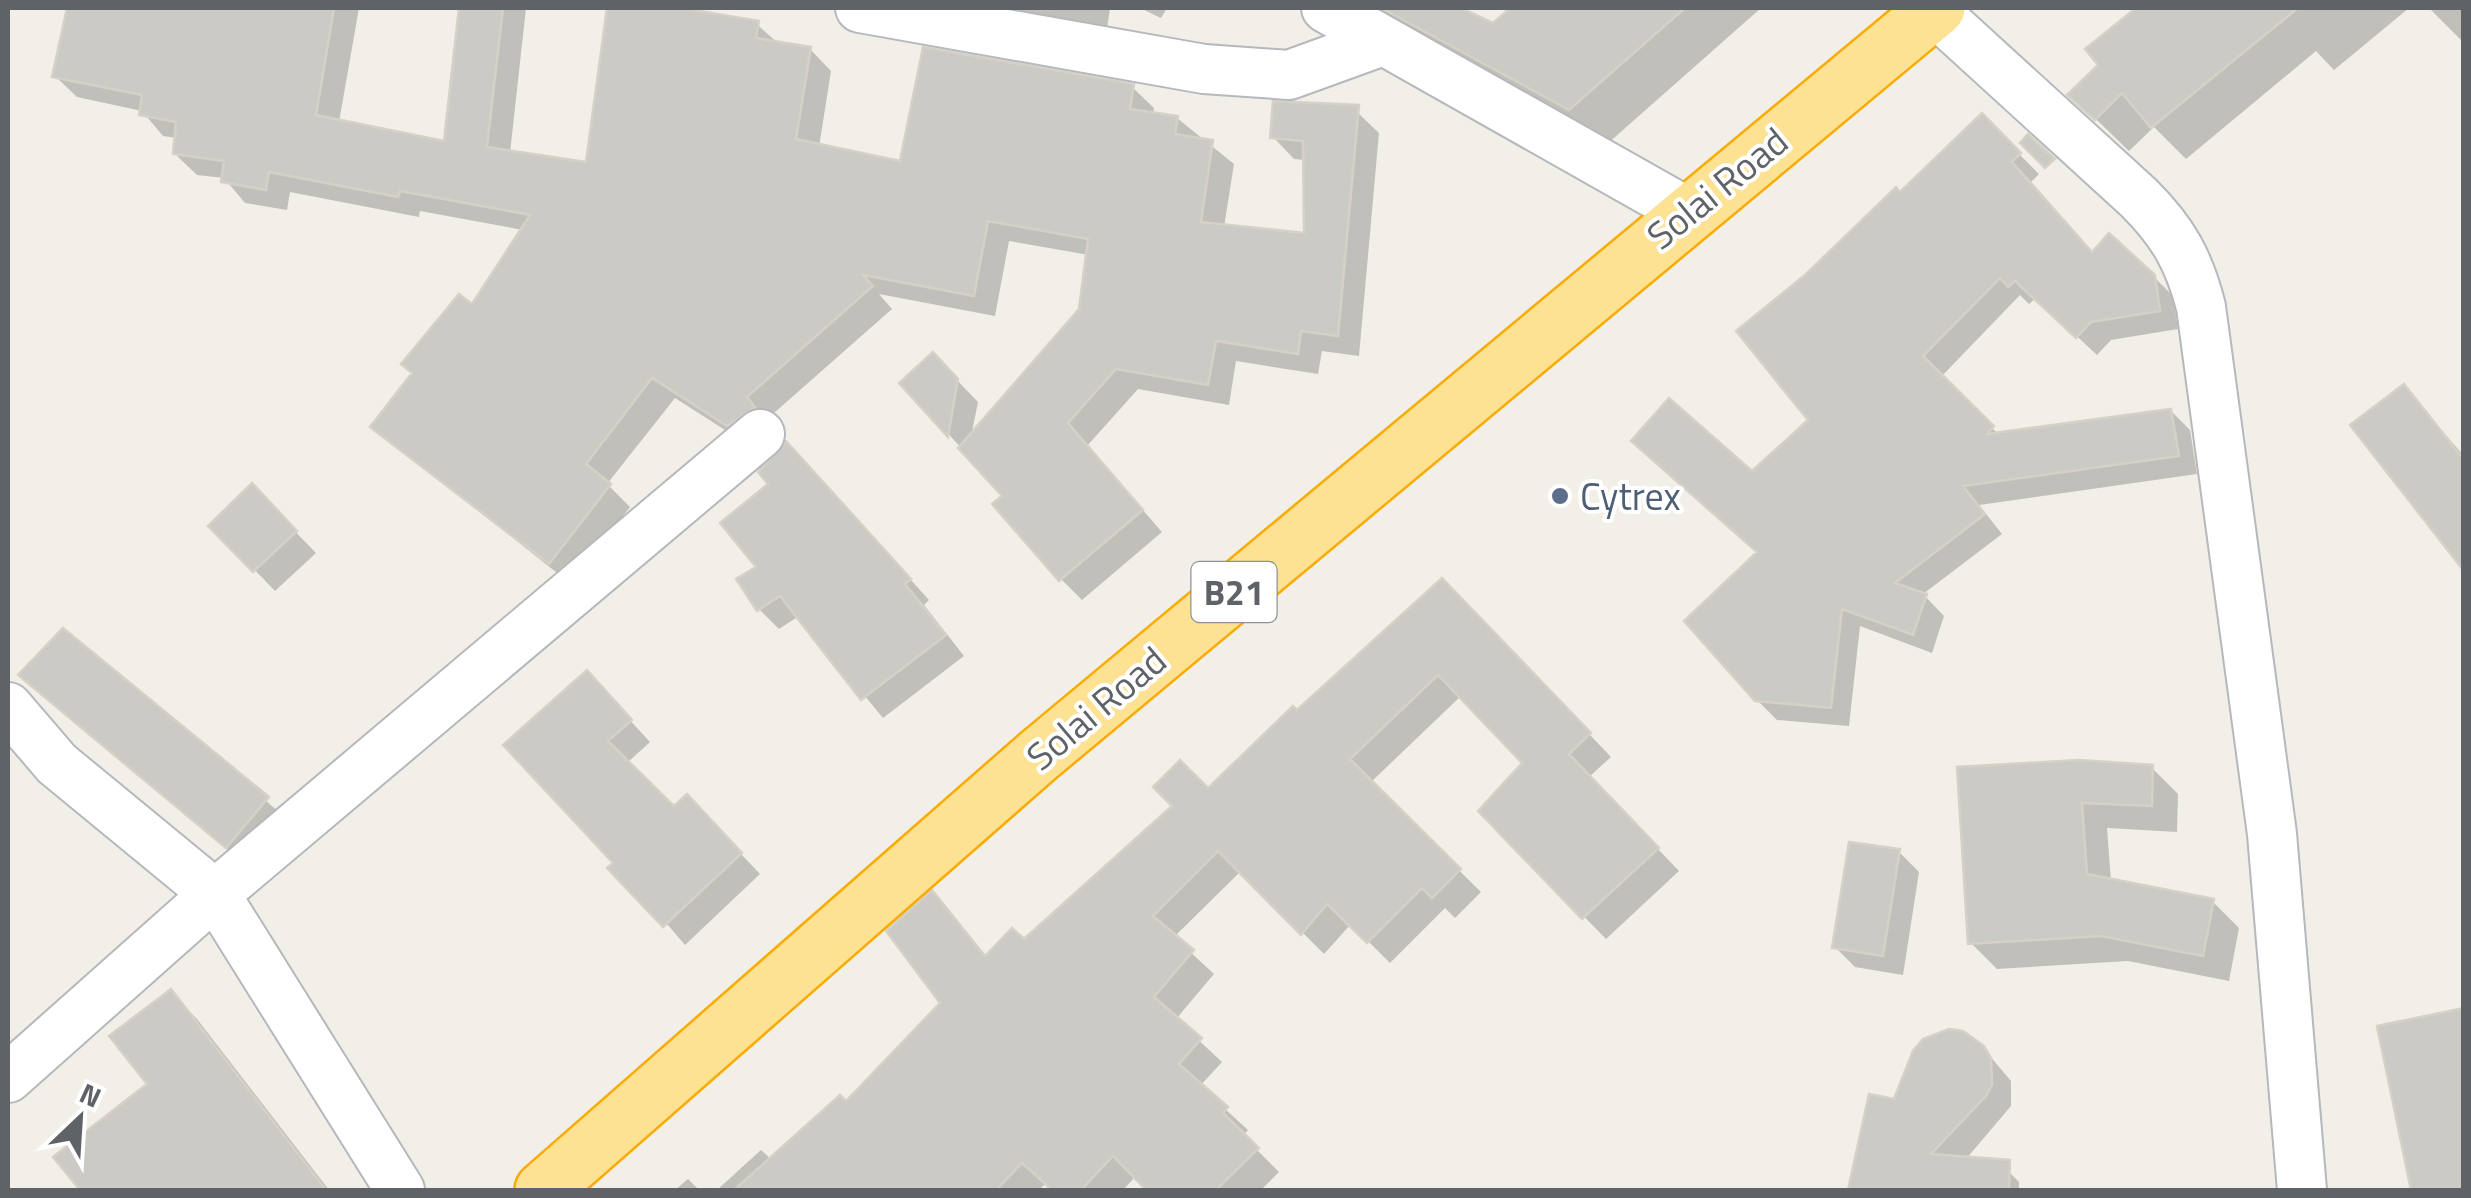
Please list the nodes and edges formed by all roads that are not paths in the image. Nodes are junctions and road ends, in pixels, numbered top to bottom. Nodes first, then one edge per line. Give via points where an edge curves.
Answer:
1 (860, 8) edge
2 (1326, 8) edge
3 (1935, 9) edge
4 (1380, 42) junction
5 (1687, 212) junction
6 (760, 434) dead end
7 (8, 707) edge
8 (215, 894) junction
9 (8, 1078) edge
10 (400, 1190) edge
11 (543, 1190) edge
12 (2302, 1190) edge

1 - 4 street via 1255,73 1289,75
2 - 4 street
3 - 5 highway, Solai Road / B21
3 - 12 street via 2160,218 2190,263 2272,834
4 - 5 street
5 - 11 highway, Solai Road / B21 via 1038,756
6 - 8 street
7 - 8 street via 58,764
8 - 9 street
8 - 10 street

